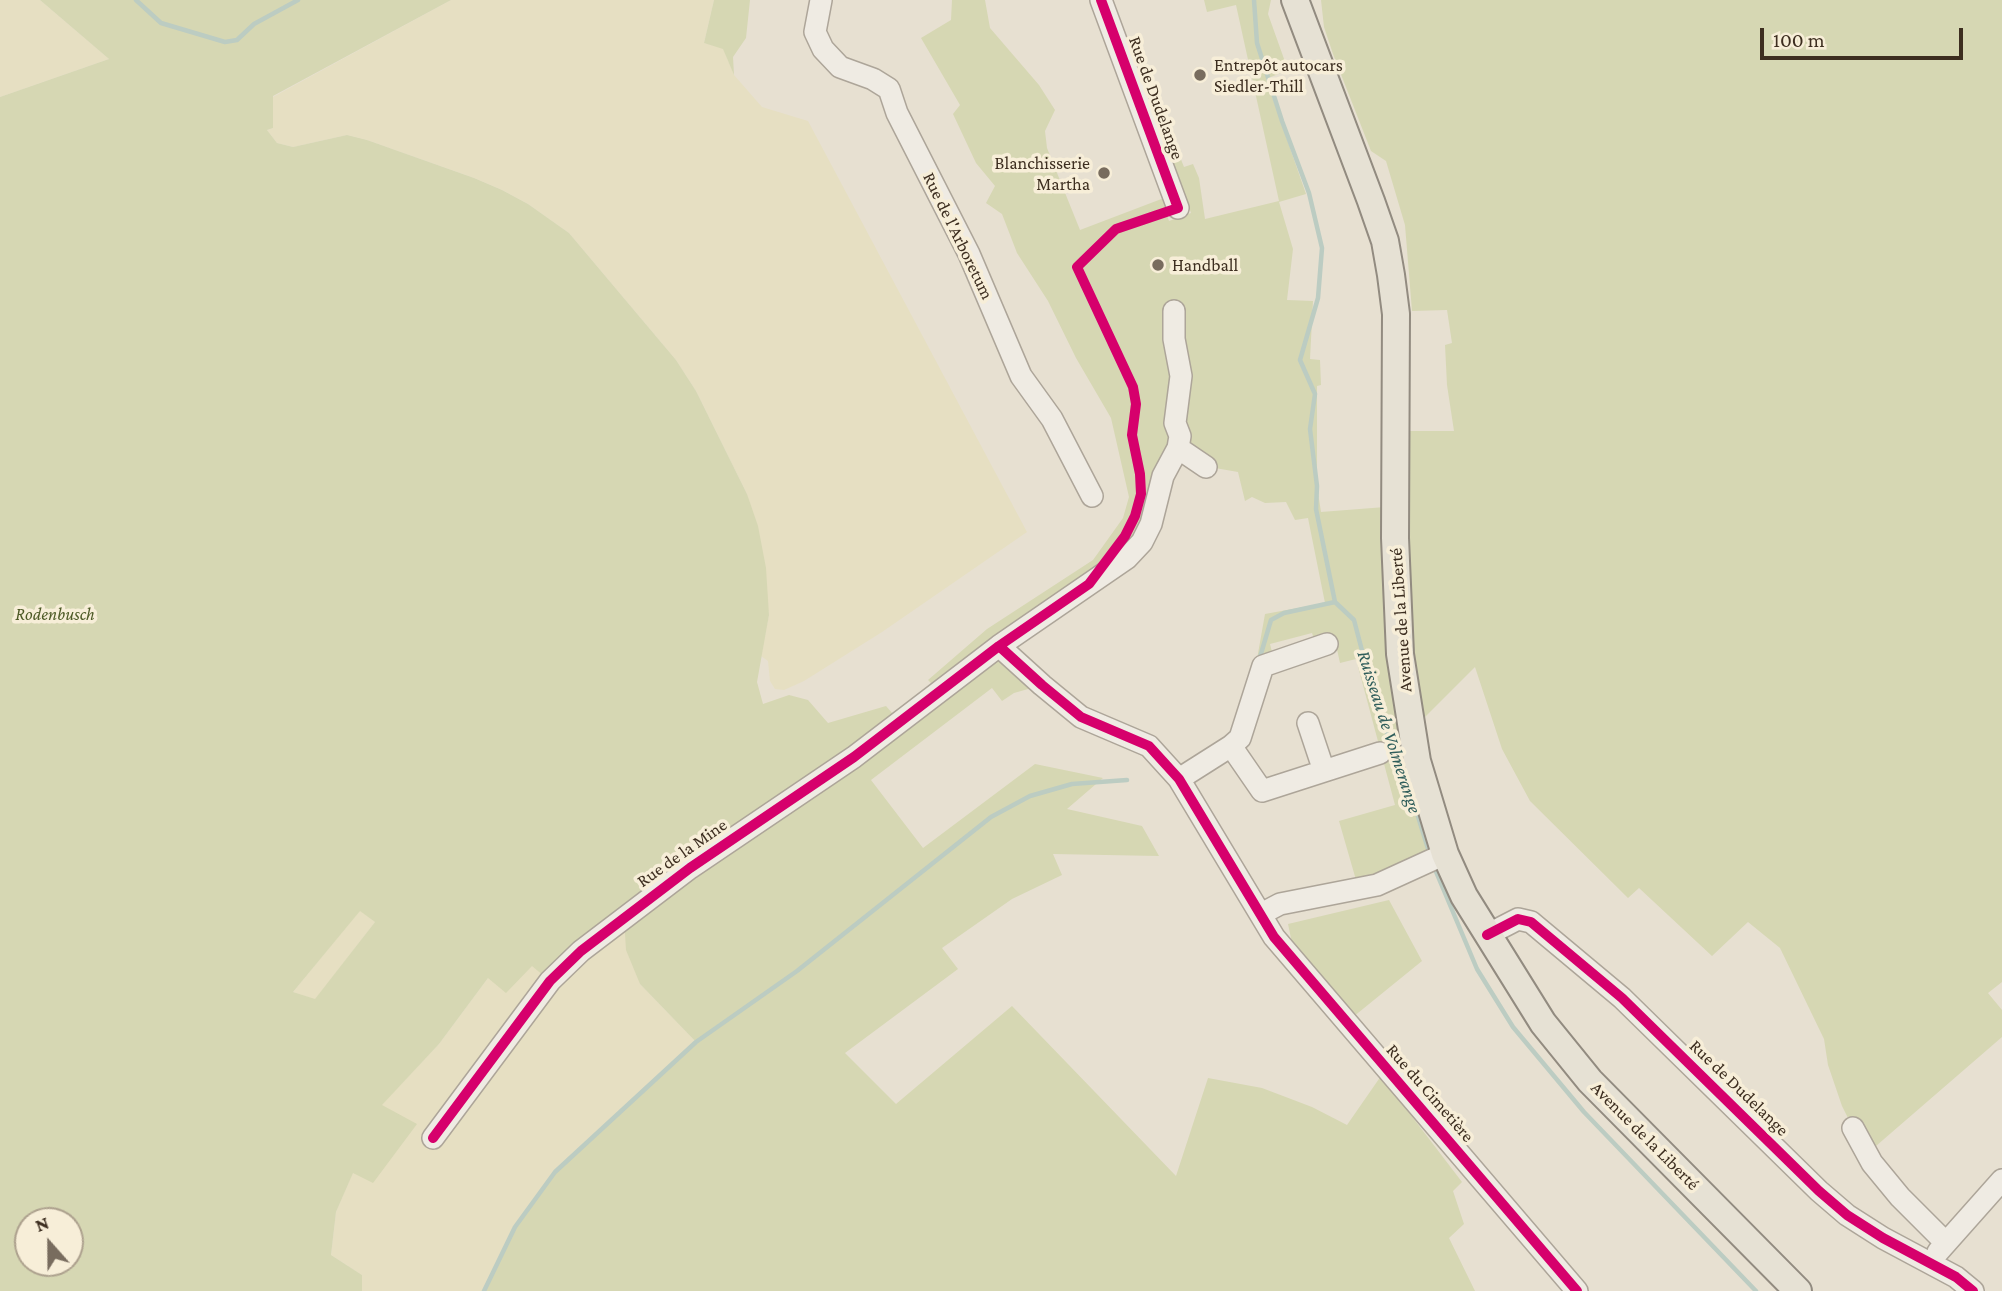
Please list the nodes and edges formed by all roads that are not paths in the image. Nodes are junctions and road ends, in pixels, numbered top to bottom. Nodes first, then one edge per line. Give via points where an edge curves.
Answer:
1 (821, 0) edge
2 (1101, 0) edge
3 (1296, 0) edge
4 (1178, 208) dead end
5 (1174, 311) dead end
6 (1178, 448) junction
7 (1206, 467) dead end
8 (1092, 496) dead end
9 (1327, 644) dead end
10 (999, 646) junction
11 (1308, 723) dead end
12 (1231, 746) junction
13 (1380, 753) dead end
14 (1324, 771) junction
15 (1179, 779) junction
16 (1446, 853) junction
17 (1261, 914) junction
18 (1487, 935) junction
19 (1853, 1128) dead end
20 (433, 1138) dead end
21 (2002, 1181) edge
22 (1946, 1244) junction
23 (1930, 1262) junction
24 (1577, 1291) edge
25 (1798, 1291) edge
26 (1973, 1291) edge

1 - 8 street, Rue de l'Arboretum via 815,32 823,49 840,67 889,89 969,254 1021,376 1052,419
2 - 4 street, Rue de Dudelange
3 - 16 main road, Avenue de la Liberté via 1385,241 1391,275 1396,314 1399,654 1417,761
5 - 6 street via 1181,376 1175,423
6 - 7 street
6 - 10 street, Rue de la Mine via 1163,476 1142,542 1127,558
9 - 12 street via 1264,666 1240,738
10 - 15 street via 1081,717 1149,746
10 - 20 street, Rue de la Mine via 854,757 690,868 581,951 550,981
11 - 14 street
12 - 14 street via 1262,791
12 - 15 street
13 - 14 street
15 - 17 street
16 - 17 street via 1365,889 1280,904
16 - 18 main road, Avenue de la Liberté
17 - 24 street, Rue du Cimetière via 1274,937
18 - 23 street, Rue de Dudelange via 1518,919 1531,922 1622,998 1847,1215
18 - 25 main road, Avenue de la Liberté via 1543,1023 1590,1081
19 - 22 street via 1872,1163
21 - 22 street
22 - 23 street
23 - 26 street, Rue de Dudelange

